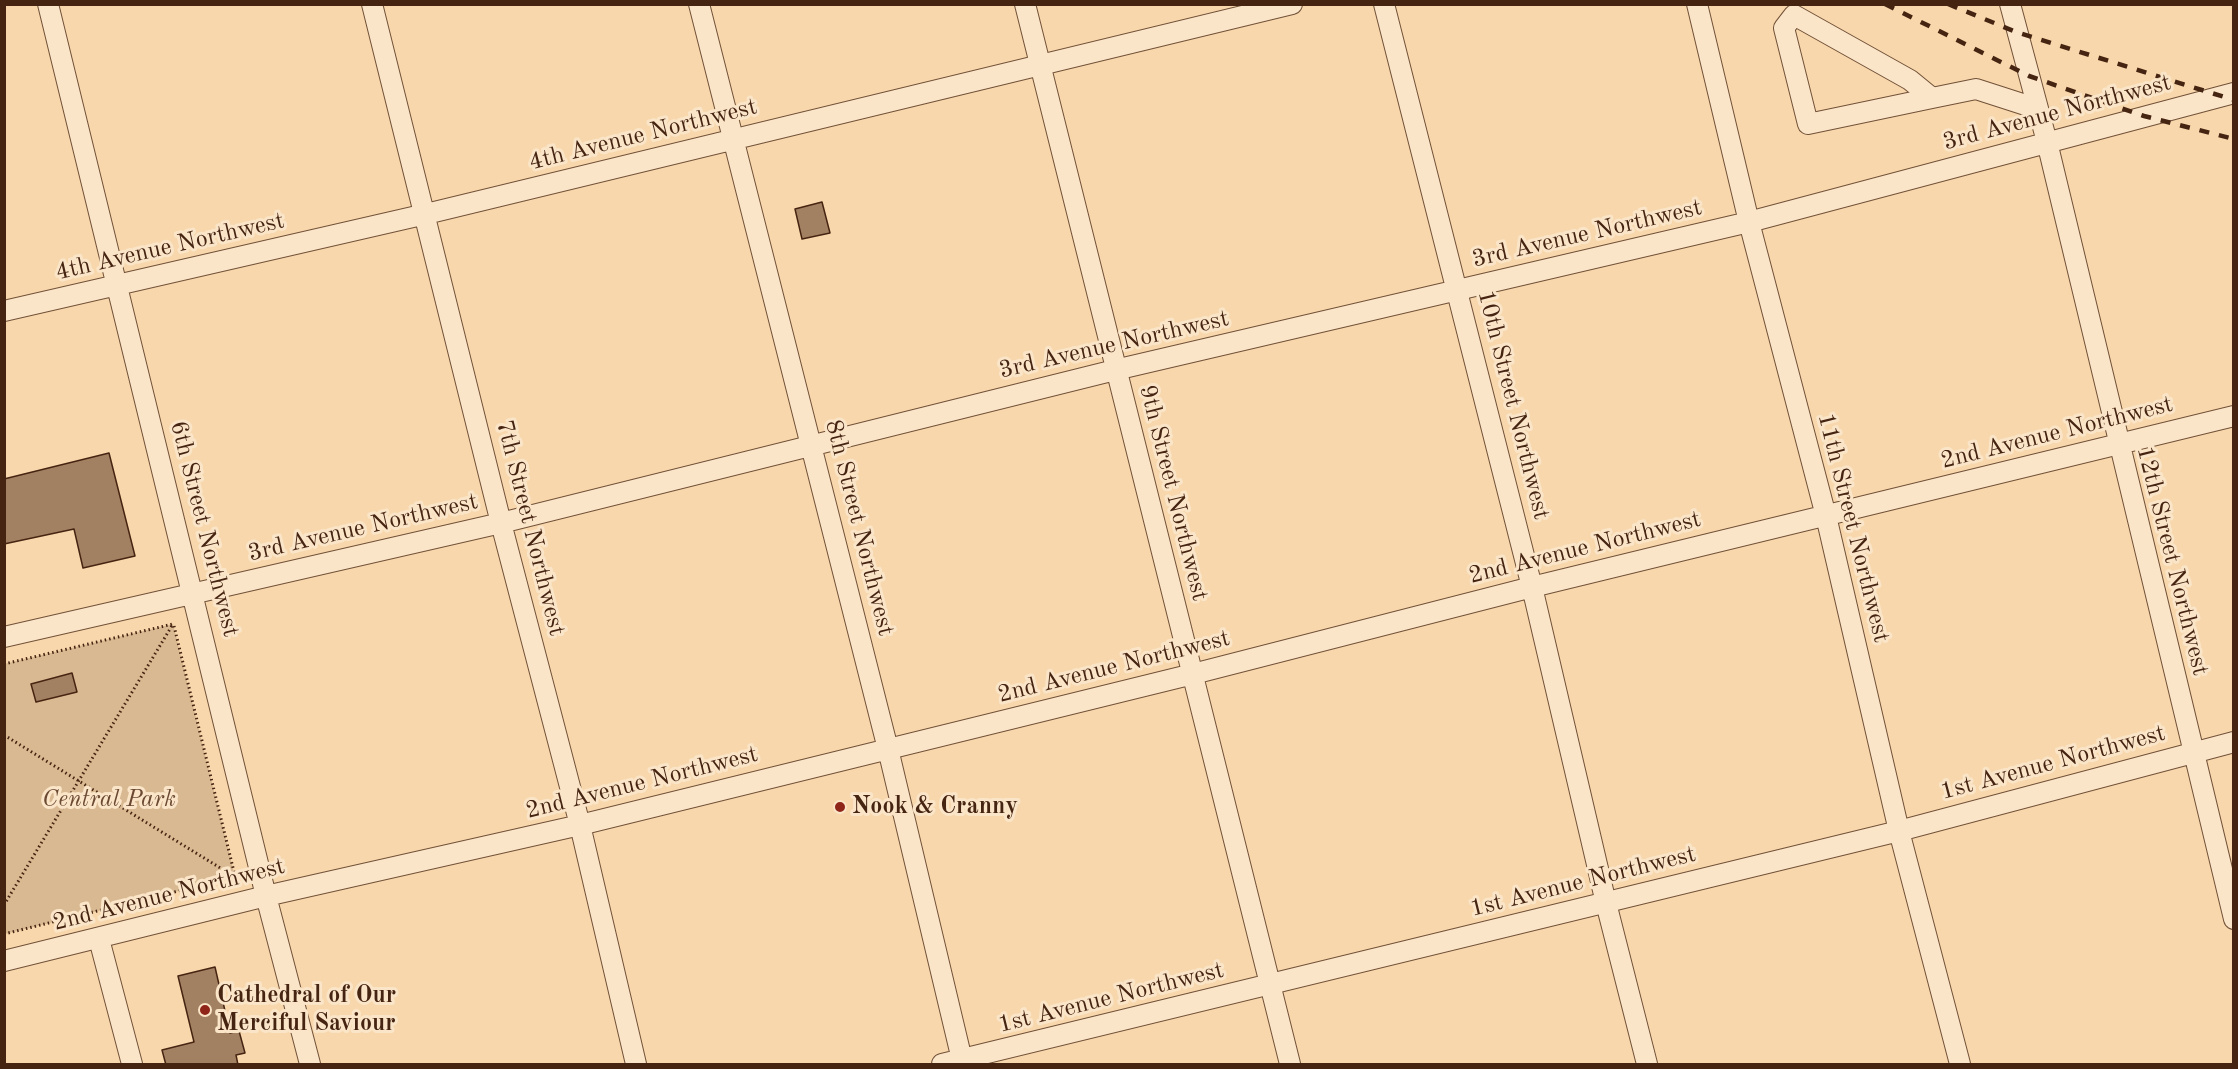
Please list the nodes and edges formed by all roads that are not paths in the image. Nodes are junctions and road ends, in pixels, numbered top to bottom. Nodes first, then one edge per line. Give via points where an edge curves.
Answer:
1 (48, 4) edge
2 (372, 4) edge
3 (699, 4) edge
4 (1025, 4) edge
5 (1292, 4) edge
6 (1384, 4) edge
7 (1697, 4) edge
8 (2010, 4) edge
9 (1246, 10) edge
10 (1040, 65) junction
11 (2234, 93) edge
12 (1932, 98) junction
13 (2038, 109) junction
14 (733, 139) junction
15 (2047, 142) junction
16 (426, 214) junction
17 (1749, 222) junction
18 (118, 285) junction
19 (1457, 291) junction
20 (4, 311) edge
21 (1115, 370) junction
22 (2234, 416) edge
23 (2118, 444) junction
24 (811, 445) junction
25 (1826, 516) junction
26 (501, 523) junction
27 (1532, 587) junction
28 (193, 592) junction
29 (4, 638) edge
30 (1193, 674) junction
31 (2234, 742) edge
32 (888, 749) junction
33 (2193, 752) junction
34 (580, 825) junction
35 (1899, 831) junction
36 (266, 896) junction
37 (1606, 903) junction
38 (2234, 919) edge
39 (99, 939) junction
40 (4, 961) edge
41 (1270, 986) junction
42 (963, 1062) edge
43 (132, 1065) edge
44 (310, 1065) edge
45 (636, 1065) edge
46 (942, 1065) edge
47 (1290, 1065) edge
48 (1647, 1065) edge
49 (1960, 1065) edge

1 - 18 street, 6th Street Northwest
2 - 16 street, 7th Street Northwest
3 - 14 street, 8th Street Northwest
4 - 10 street, 9th Street Northwest
5 - 9 street, 4th Avenue Northwest
6 - 19 street, 10th Street Northwest
7 - 17 street, 11th Street Northwest
8 - 13 street, 12th Street Northwest
9 - 10 street, 4th Avenue Northwest
10 - 14 street, 4th Avenue Northwest
10 - 21 street, 9th Street Northwest
11 - 15 street, 3rd Avenue Northwest
12 - 12 street via 1808,124 1784,28 1794,15 1910,80
12 - 13 street via 1976,89
13 - 15 street, 12th Street Northwest
14 - 16 street, 4th Avenue Northwest
14 - 24 street, 8th Street Northwest
15 - 17 street, 3rd Avenue Northwest
15 - 23 street, 12th Street Northwest
16 - 18 street, 4th Avenue Northwest
16 - 26 street, 7th Street Northwest
17 - 19 street, 3rd Avenue Northwest
17 - 25 street, 11th Street Northwest
18 - 20 street, 4th Avenue Northwest
18 - 28 street, 6th Street Northwest
19 - 21 street, 3rd Avenue Northwest
19 - 27 street, 10th Street Northwest
21 - 24 street, 3rd Avenue Northwest
21 - 30 street, 9th Street Northwest
22 - 23 street, 2nd Avenue Northwest
23 - 25 street, 2nd Avenue Northwest
23 - 33 street, 12th Street Northwest
24 - 26 street, 3rd Avenue Northwest
24 - 32 street, 8th Street Northwest
25 - 27 street, 2nd Avenue Northwest
25 - 35 street, 11th Street Northwest
26 - 28 street, 3rd Avenue Northwest
26 - 34 street, 7th Street Northwest
27 - 30 street, 2nd Avenue Northwest
27 - 37 street, 10th Street Northwest
28 - 29 street, 3rd Avenue Northwest
28 - 36 street, 6th Street Northwest
30 - 32 street, 2nd Avenue Northwest
30 - 41 street, 9th Street Northwest
31 - 33 street, 1st Avenue Northwest
32 - 34 street, 2nd Avenue Northwest
32 - 42 street, 8th Street Northwest
33 - 35 street, 1st Avenue Northwest
33 - 38 street, 12th Street Northwest
34 - 36 street, 2nd Avenue Northwest
34 - 45 street, 7th Street Northwest
35 - 37 street, 1st Avenue Northwest
35 - 49 street, 11th Street Northwest
36 - 39 street, 2nd Avenue Northwest
36 - 44 street, 6th Street Northwest
37 - 41 street, 1st Avenue Northwest
37 - 48 street, 10th Street Northwest
39 - 40 street, 2nd Avenue Northwest
39 - 43 street
41 - 42 street, 1st Avenue Northwest
41 - 47 street, 9th Street Northwest
42 - 46 street, 1st Avenue Northwest

